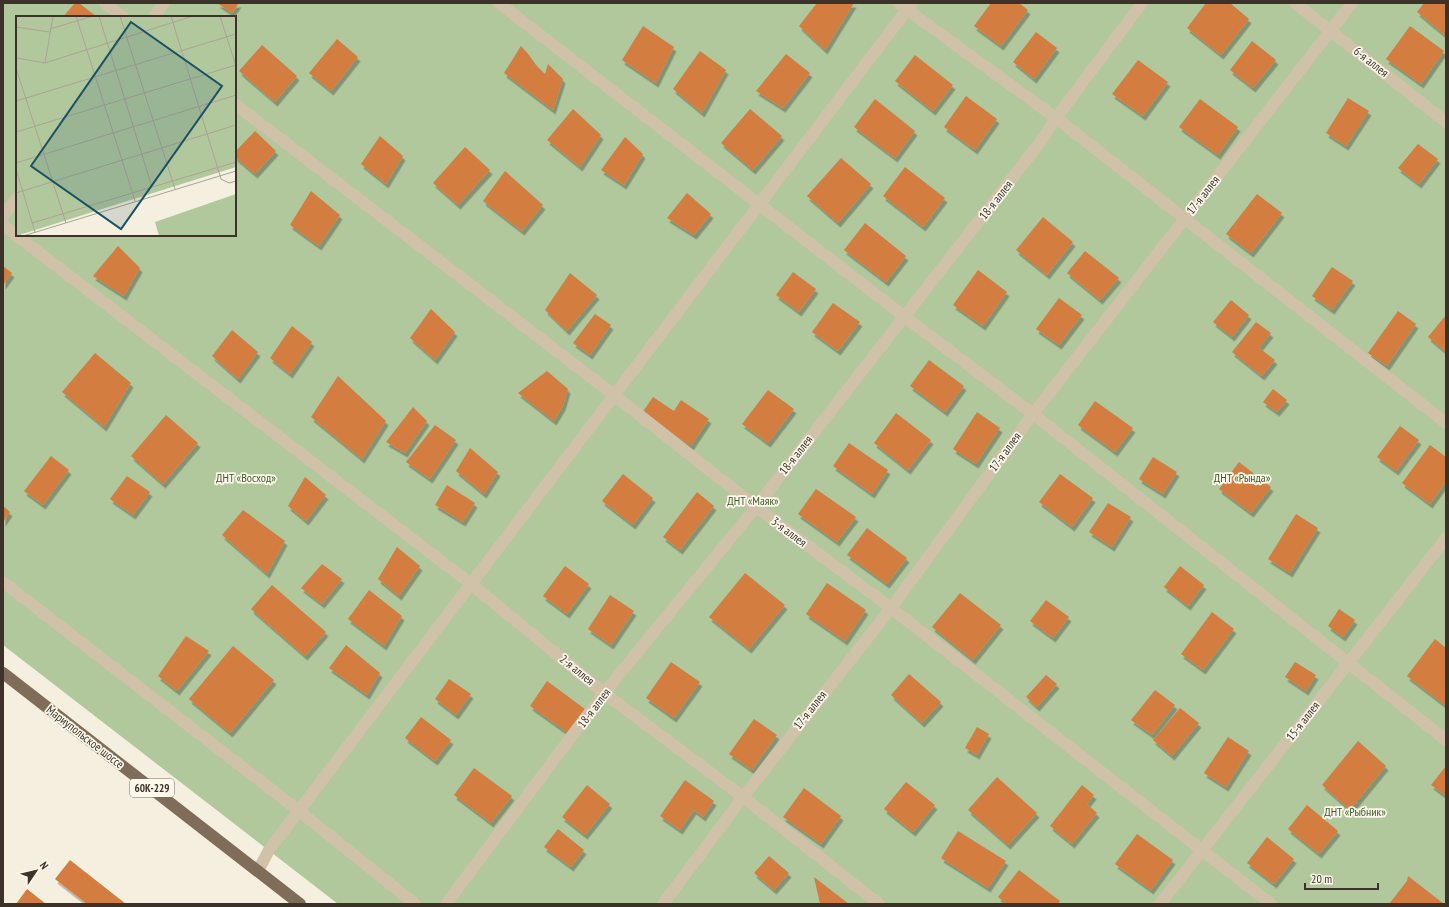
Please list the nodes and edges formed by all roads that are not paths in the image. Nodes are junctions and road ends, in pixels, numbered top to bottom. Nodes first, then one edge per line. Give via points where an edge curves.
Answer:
1 (105, 3) edge
2 (164, 3) edge
3 (499, 3) edge
4 (1142, 3) edge
5 (1295, 3) edge
6 (1352, 3) edge
7 (905, 5) edge
8 (121, 16) edge
9 (155, 16) edge
10 (1331, 30) junction
11 (236, 105) edge
12 (1056, 118) junction
13 (1446, 122) edge
14 (16, 199) edge
15 (759, 204) junction
16 (3, 216) edge
17 (1184, 219) junction
18 (3, 225) edge
19 (16, 235) edge
20 (17, 236) edge
21 (905, 317) junction
22 (614, 395) junction
23 (1033, 414) junction
24 (1446, 423) edge
25 (756, 507) junction
26 (1446, 538) edge
27 (3, 582) edge
28 (471, 584) junction
29 (891, 608) junction
30 (1348, 663) junction
31 (3, 673) edge
32 (604, 693) junction
33 (1446, 740) edge
34 (743, 797) junction
35 (299, 811) junction
36 (1202, 850) junction
37 (258, 871) junction
38 (300, 904) edge
39 (415, 904) edge
40 (446, 904) edge
41 (663, 904) edge
42 (879, 904) edge
43 (1160, 904) edge
44 (1271, 904) edge

1 - 8 street
2 - 9 street
3 - 15 street
4 - 12 street, 18-я аллея
5 - 10 street, 6-я аллея
6 - 10 street, 17-я аллея
7 - 12 street
7 - 15 street
10 - 13 street, 6-я аллея
10 - 17 street, 17-я аллея
11 - 22 street, 3-я аллея
12 - 17 street
12 - 21 street, 18-я аллея
14 - 16 street
15 - 21 street
15 - 22 street
17 - 23 street, 17-я аллея
17 - 24 street
18 - 19 street, 2-я аллея
20 - 28 street, 2-я аллея
21 - 23 street
21 - 25 street, 18-я аллея
22 - 25 street, 3-я аллея
22 - 28 street
23 - 29 street, 17-я аллея
23 - 30 street
25 - 29 street, 3-я аллея
25 - 32 street, 18-я аллея
26 - 30 street, 15-я аллея
27 - 35 street
28 - 32 street, 2-я аллея
28 - 35 street
29 - 34 street, 17-я аллея
29 - 36 street, 3-я аллея
30 - 33 street
30 - 36 street, 15-я аллея
31 - 37 main road, Мариупольское шоссе / 60К-229
32 - 34 street, 2-я аллея
32 - 40 street, 18-я аллея
34 - 41 street, 17-я аллея
34 - 42 street, 2-я аллея
35 - 37 street via 269,850
35 - 39 street
36 - 43 street, 15-я аллея
36 - 44 street, 3-я аллея
37 - 38 main road, Мариупольское шоссе / 60К-229

